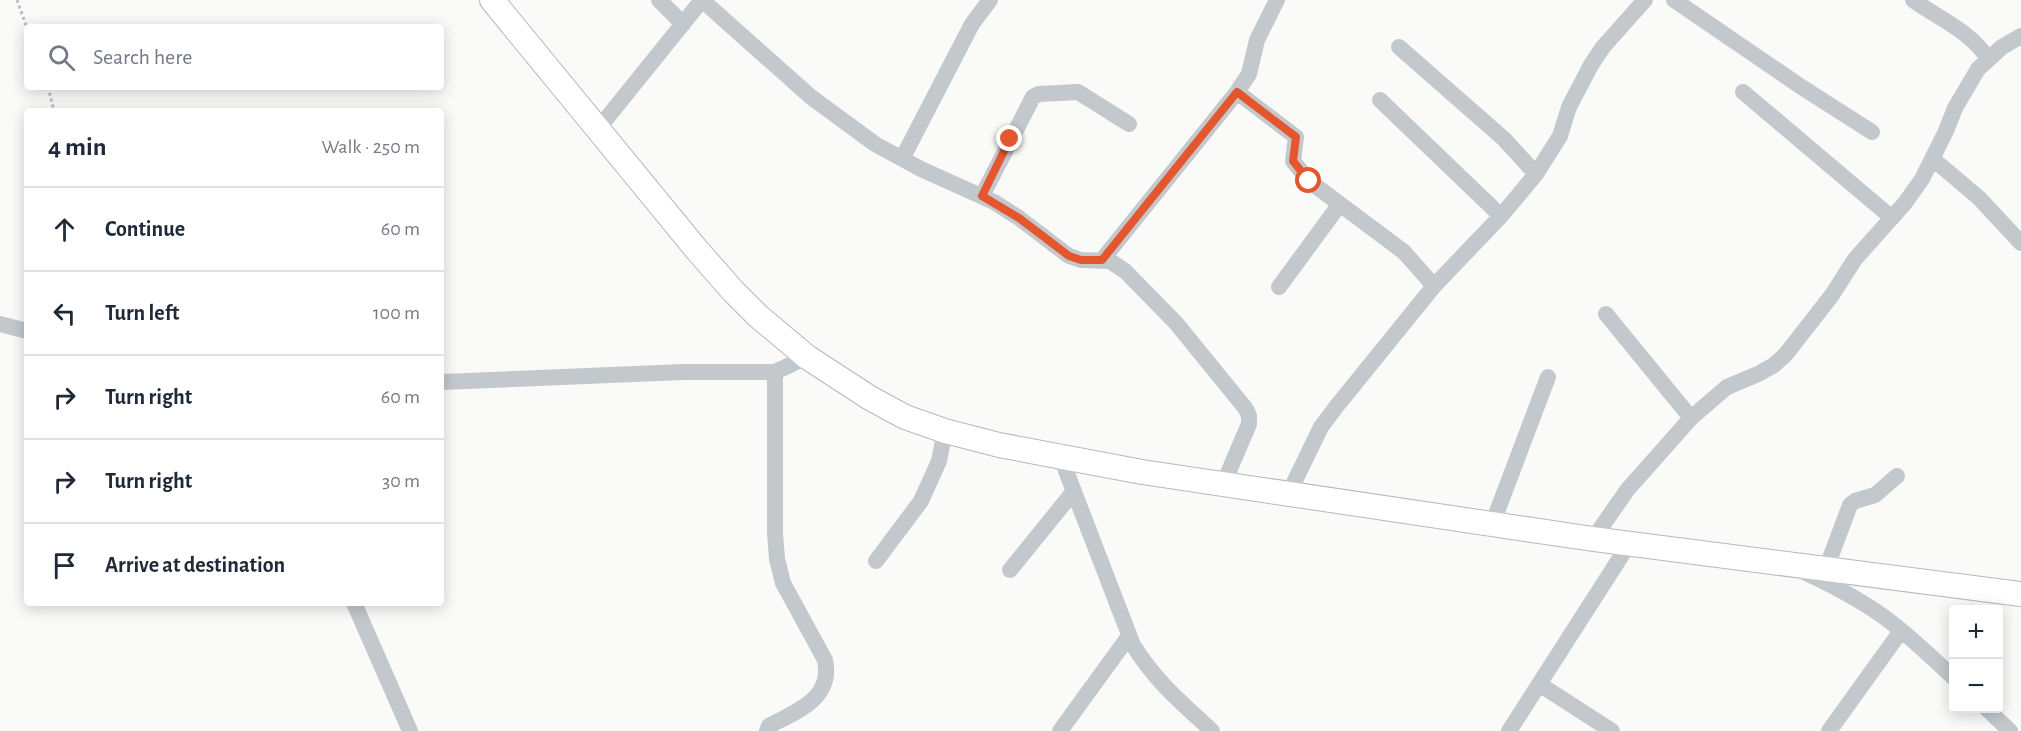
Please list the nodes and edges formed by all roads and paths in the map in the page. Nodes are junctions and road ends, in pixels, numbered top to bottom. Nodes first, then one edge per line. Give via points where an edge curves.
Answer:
1 (17, 0) edge
2 (492, 0) edge
3 (659, 0) edge
4 (702, 0) edge
5 (990, 0) edge
6 (1277, 0) edge
7 (1645, 0) edge
8 (1674, 0) edge
9 (1913, 0) edge
10 (26, 24) edge
11 (683, 24) junction
12 (2021, 36) edge
13 (1399, 47) dead end
14 (1988, 59) junction
15 (49, 90) edge
16 (1237, 92) junction
17 (1743, 92) dead end
18 (1380, 100) dead end
19 (53, 108) edge
20 (1129, 124) dead end
21 (598, 129) junction
22 (1872, 132) dead end
23 (903, 159) junction
24 (1933, 159) junction
25 (1536, 174) junction
26 (982, 196) junction
27 (1340, 204) junction
28 (1501, 216) junction
29 (1892, 218) junction
30 (2021, 243) edge
31 (1102, 260) junction
32 (1434, 286) junction
33 (1279, 288) dead end
34 (1606, 314) dead end
35 (0, 324) edge
36 (24, 330) edge
37 (807, 357) junction
38 (775, 372) junction
39 (1548, 377) dead end
40 (444, 382) edge
41 (1691, 418) junction
42 (945, 431) junction
43 (1061, 458) junction
44 (1897, 476) dead end
45 (1222, 485) junction
46 (1074, 491) junction
47 (1288, 495) junction
48 (1492, 525) junction
49 (1593, 540) junction
50 (1629, 544) junction
51 (876, 561) dead end
52 (1787, 564) junction
53 (1826, 569) junction
54 (1010, 570) dead end
55 (2021, 594) edge
56 (355, 606) edge
57 (1901, 631) junction
58 (1129, 636) junction
59 (1949, 674) edge
60 (1539, 684) junction
61 (1991, 713) edge
62 (410, 731) edge
63 (767, 731) edge
64 (1060, 731) edge
65 (1212, 731) edge
66 (1509, 731) edge
67 (1612, 731) edge
68 (1829, 731) edge
69 (2010, 731) edge

1 - 10 path
2 - 21 highway
3 - 11 street
4 - 11 street
4 - 23 street via 811,98
5 - 23 street via 972,24
6 - 16 street via 1257,40 1249,74
7 - 25 street via 1591,65 1569,107 1560,136
8 - 22 street
9 - 14 street via 1962,33
11 - 21 street
12 - 14 street
13 - 25 street via 1504,139
14 - 24 street via 1954,108
15 - 19 path
16 - 27 street via 1296,137 1293,161 1309,181
16 - 31 street
17 - 29 street
18 - 28 street
20 - 26 street via 1078,92 1039,94 1028,102
21 - 37 highway via 733,291
23 - 26 street
24 - 29 street
24 - 30 street via 1979,198
25 - 28 street
26 - 31 street via 1069,256
27 - 32 street via 1395,244
27 - 33 street
28 - 32 street
29 - 41 street via 1855,259 1786,354 1758,374 1727,387
31 - 45 street via 1125,271 1176,323 1246,409 1249,424
32 - 47 street via 1321,427
34 - 41 street
35 - 36 street
37 - 38 street
37 - 42 highway via 905,417
38 - 40 street
38 - 63 street via 777,559 783,584 825,660 827,672 821,692 812,701 769,726
39 - 48 street
41 - 49 street via 1628,489
42 - 43 highway
42 - 51 street via 939,460 921,501
43 - 45 highway
43 - 46 street
44 - 53 street via 1875,495 1850,505
45 - 47 highway
46 - 54 street
46 - 58 street
47 - 48 highway
48 - 49 highway
49 - 50 highway
50 - 52 highway
50 - 60 street
52 - 53 highway
52 - 57 street via 1850,595
53 - 55 highway
56 - 62 street
57 - 59 street
57 - 68 street
58 - 64 street
58 - 65 street via 1146,667
60 - 66 street
60 - 67 street
61 - 69 street

